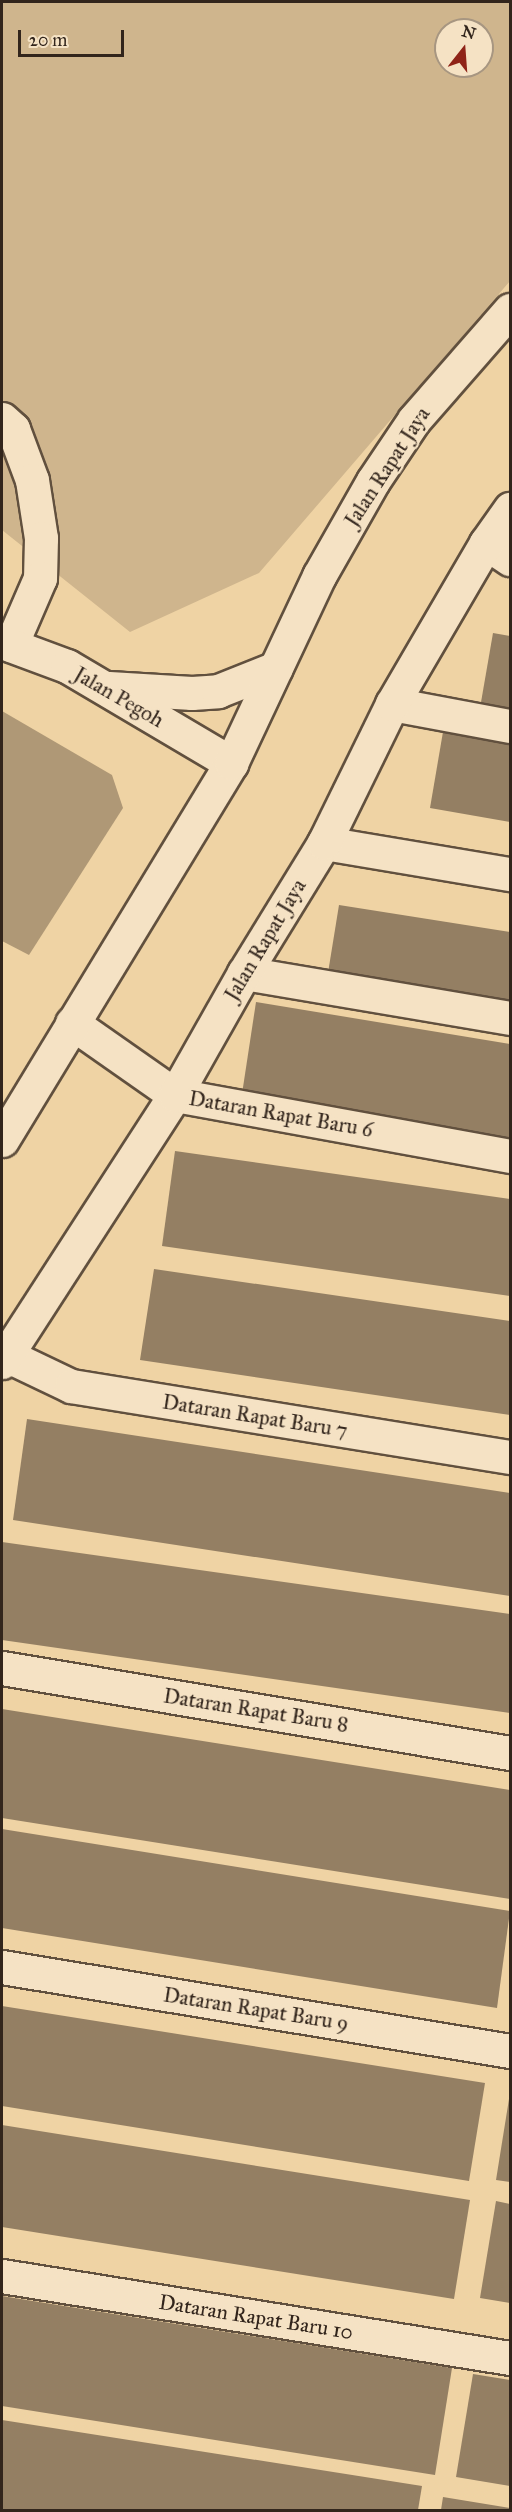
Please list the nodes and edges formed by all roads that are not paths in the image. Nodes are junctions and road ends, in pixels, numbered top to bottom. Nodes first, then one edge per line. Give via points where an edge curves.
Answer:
1 (510, 310) edge
2 (2, 419) edge
3 (510, 509) edge
4 (498, 551) edge
5 (6, 644) edge
6 (276, 668) junction
7 (103, 688) junction
8 (392, 704) junction
9 (510, 726) edge
10 (231, 763) junction
11 (324, 843) junction
12 (510, 874) edge
13 (244, 973) junction
14 (510, 1018) edge
15 (72, 1023) junction
16 (175, 1095) junction
17 (2, 1140) edge
18 (510, 1156) edge
19 (4, 1358) edge
20 (510, 1457) edge
21 (2, 1668) edge
22 (510, 1753) edge
23 (2, 1967) edge
24 (510, 2051) edge
25 (2, 2276) edge
26 (510, 2358) edge

1 - 6 street, Jalan Rapat Jaya via 414,420 373,481 319,576
2 - 5 street via 13,429 32,480 41,538 40,578
3 - 4 street, Jalan Rapat Jaya
4 - 8 street, Jalan Rapat Jaya
5 - 7 street, Jalan Pegoh via 67,666
6 - 7 street via 218,691
6 - 10 street, Jalan Rapat Jaya
7 - 10 street, Jalan Pegoh
8 - 9 street
8 - 11 street, Jalan Rapat Jaya
10 - 15 street, Jalan Rapat Jaya
11 - 12 street
11 - 13 street, Jalan Rapat Jaya
13 - 14 street
13 - 16 street, Jalan Rapat Jaya
15 - 16 street, Dataran Rapat Baru 6
15 - 17 street, Jalan Rapat Jaya
16 - 18 street, Dataran Rapat Baru 6
16 - 19 street, Jalan Rapat Jaya
19 - 20 street, Dataran Rapat Baru 7 via 71,1386
21 - 22 street, Dataran Rapat Baru 8
23 - 24 street, Dataran Rapat Baru 9
25 - 26 street, Dataran Rapat Baru 10

